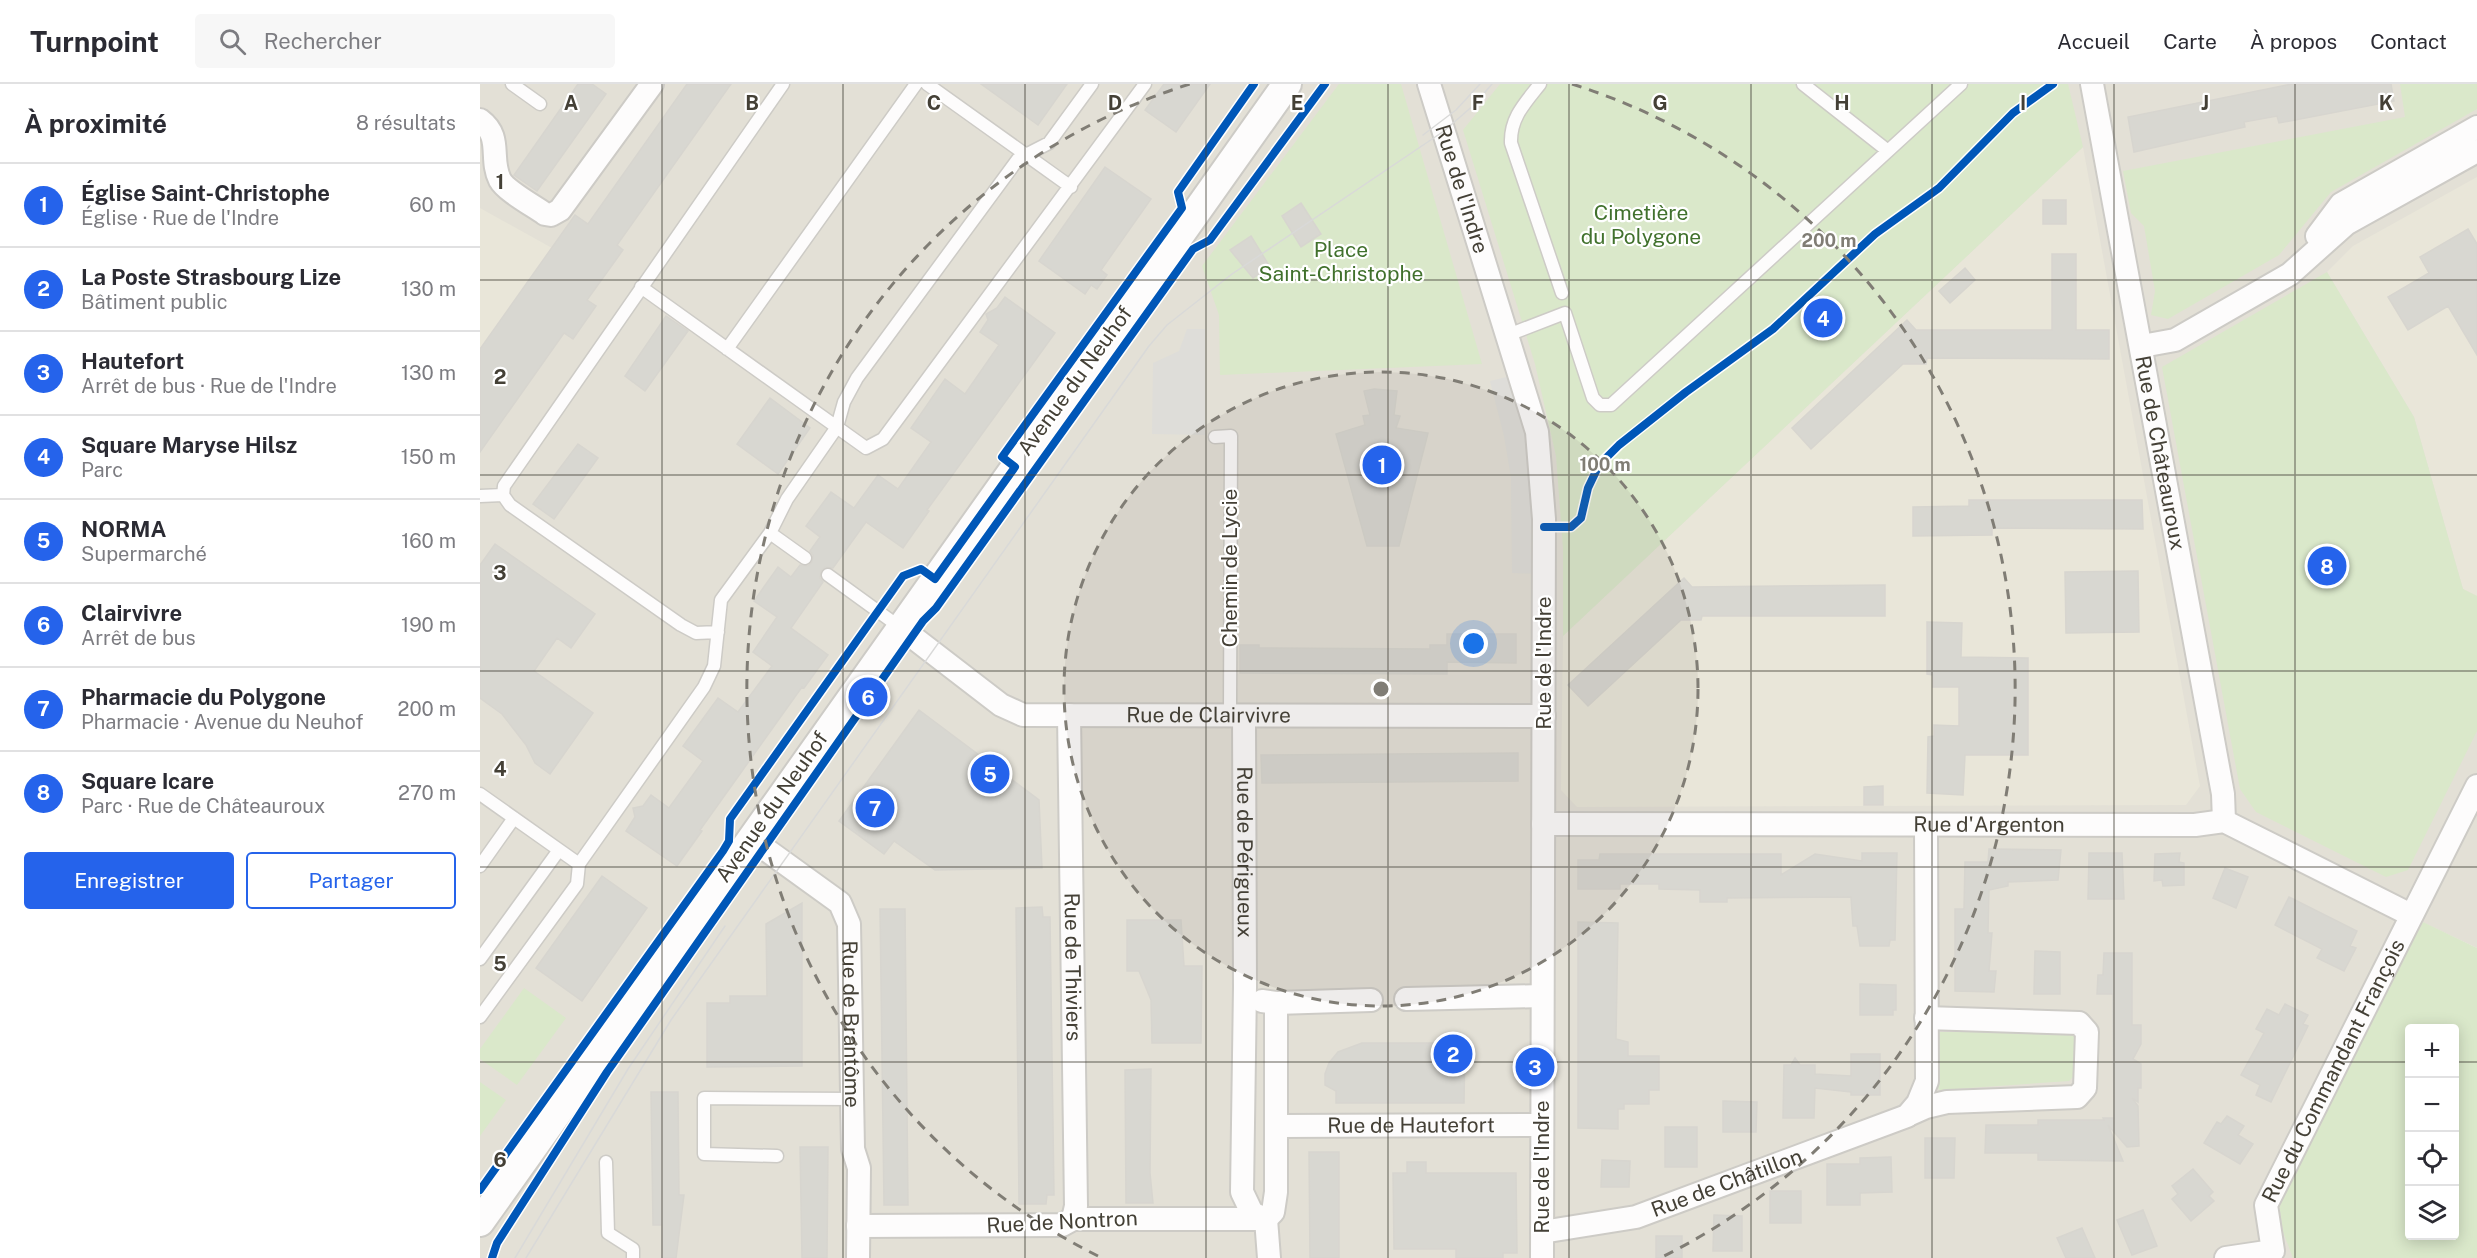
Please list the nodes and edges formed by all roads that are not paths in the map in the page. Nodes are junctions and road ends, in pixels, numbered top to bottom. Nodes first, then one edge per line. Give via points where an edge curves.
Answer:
1 (512, 84) edge
2 (652, 84) edge
3 (783, 84) edge
4 (916, 84) edge
5 (927, 84) edge
6 (1092, 84) edge
7 (1145, 84) edge
8 (1287, 84) edge
9 (1429, 84) edge
10 (1540, 84) edge
11 (1803, 84) edge
12 (1961, 84) edge
13 (2092, 84) edge
14 (540, 104) dead end
15 (480, 120) edge
16 (2477, 127) edge
17 (1888, 151) junction
18 (2477, 151) edge
19 (1025, 154) junction
20 (1071, 187) junction
21 (2290, 274) junction
22 (641, 287) junction
23 (1562, 293) dead end
24 (1508, 335) junction
25 (2142, 346) junction
26 (728, 349) junction
27 (837, 427) junction
28 (1215, 437) dead end
29 (503, 495) junction
30 (480, 496) edge
31 (770, 533) junction
32 (805, 558) dead end
33 (828, 575) dead end
34 (901, 628) junction
35 (718, 632) junction
36 (1069, 715) junction
37 (1544, 716) junction
38 (1237, 717) junction
39 (2477, 786) edge
40 (480, 794) edge
41 (514, 818) junction
42 (2224, 821) junction
43 (1543, 824) junction
44 (1926, 825) junction
45 (750, 838) junction
46 (559, 850) junction
47 (579, 864) junction
48 (480, 866) edge
49 (2411, 915) junction
50 (480, 959) edge
51 (1245, 987) junction
52 (1542, 996) junction
53 (1406, 999) dead end
54 (1371, 1000) dead end
55 (1276, 1003) junction
56 (480, 1017) edge
57 (1926, 1018) junction
58 (852, 1099) junction
59 (1907, 1116) junction
60 (1542, 1125) junction
61 (1277, 1126) junction
62 (777, 1156) dead end
63 (606, 1162) dead end
64 (1073, 1219) junction
65 (1266, 1219) junction
66 (480, 1222) edge
67 (858, 1226) junction
68 (1542, 1232) junction
69 (2274, 1254) edge
70 (633, 1258) edge
71 (858, 1258) edge
72 (1269, 1258) edge
73 (1542, 1258) edge
74 (2226, 1258) edge

1 - 14 lane
2 - 15 street via 560,210 551,215 504,184 497,169 493,133
3 - 22 lane
4 - 26 lane
5 - 19 lane
6 - 19 lane via 1049,143
7 - 20 lane
8 - 34 street, Avenue du Neuhof
9 - 24 street, Rue de l'Indre
10 - 23 lane via 1516,115 1511,143
11 - 17 lane
12 - 17 lane
13 - 25 street, Rue de Châteauroux
16 - 21 street via 2341,204
17 - 24 lane via 1611,405 1600,405 1593,398 1564,314
18 - 21 street via 2346,224
19 - 20 lane
19 - 27 lane via 857,378
20 - 27 lane via 883,439 866,448
21 - 25 street via 2175,340
22 - 26 lane
22 - 29 lane via 504,486
24 - 37 street, Rue de l'Indre via 1537,432 1544,519
25 - 42 street, Rue de Châteauroux via 2223,794
26 - 27 lane
27 - 31 lane via 787,499
28 - 38 lane, Chemin de Lycie via 1231,436
29 - 30 lane
29 - 35 lane via 510,505 681,625 696,633
31 - 32 lane
31 - 35 lane via 721,600
33 - 34 lane
34 - 36 street, Rue de Clairvivre via 1011,711
34 - 45 street, Avenue du Neuhof
35 - 47 lane via 714,666 704,687
36 - 38 street, Rue de Clairvivre
36 - 64 street, Rue de Thiviers via 1076,1206
37 - 38 street, Rue de Clairvivre
37 - 43 street, Rue de l'Indre
38 - 51 street, Rue de Périgueux
39 - 49 street, Rue du Commandant François
40 - 41 lane
41 - 46 lane
41 - 48 lane
42 - 44 street, Rue d'Argenton via 2196,825
42 - 49 street
43 - 44 street, Rue d'Argenton
43 - 52 street, Rue de l'Indre
44 - 57 street
45 - 58 street, Rue de Brantôme via 840,903 846,914
45 - 66 street, Avenue du Neuhof
46 - 47 lane
46 - 50 lane
47 - 56 lane via 577,884
49 - 69 street, Rue du Commandant François via 2266,1205
51 - 55 street via 1254,997
51 - 65 street, Rue de Périgueux via 1242,1192 1252,1213
52 - 53 street
52 - 60 street, Rue de l'Indre
54 - 55 street
55 - 61 street
57 - 59 street via 1927,1081 1918,1103
57 - 59 street, Rue de Châtillon via 2079,1023 2087,1032 2085,1088 2077,1097 1947,1102
58 - 62 lane via 704,1098 704,1154
58 - 67 street, Rue de Brantôme via 853,1149 859,1168
59 - 68 street, Rue de Châtillon via 1636,1217
60 - 61 street, Rue de Hautefort
60 - 68 street, Rue de l'Indre
61 - 65 street via 1275,1204
63 - 70 lane via 608,1233 633,1249
64 - 65 street, Rue de Nontron
64 - 67 street, Rue de Nontron via 1062,1225
65 - 72 street
67 - 71 street, Rue de Brantôme
68 - 73 street, Rue de l'Indre
69 - 74 street, Rue du Commandant François

